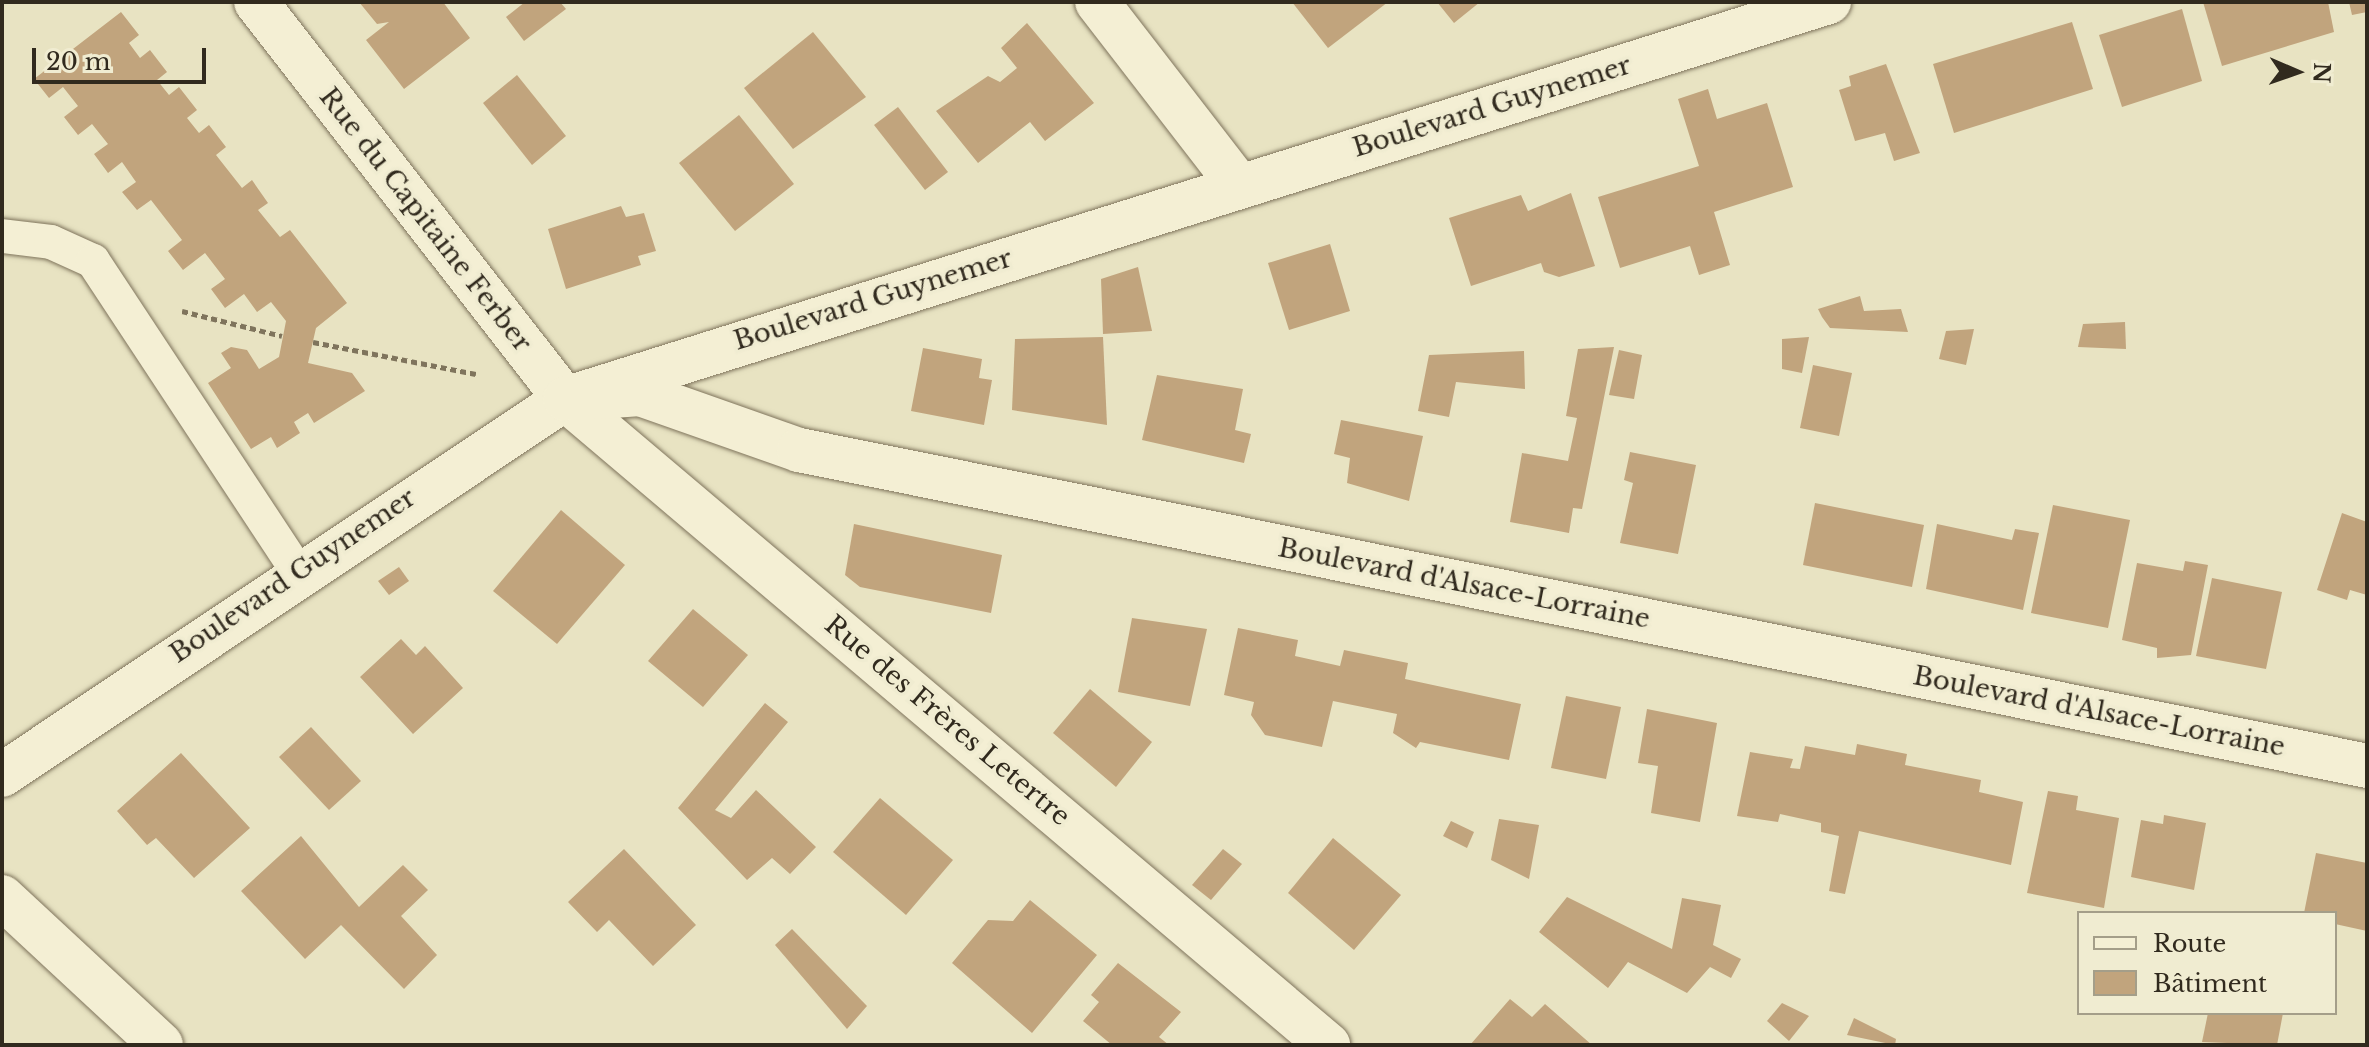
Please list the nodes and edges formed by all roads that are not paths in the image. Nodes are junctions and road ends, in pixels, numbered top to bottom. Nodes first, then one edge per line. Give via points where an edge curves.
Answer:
1 (256, 2) edge
2 (1097, 2) edge
3 (1829, 2) edge
4 (1239, 186) junction
5 (2, 236) edge
6 (565, 399) junction
7 (298, 572) junction
8 (2367, 766) edge
9 (2, 775) edge
10 (2, 897) edge
11 (161, 1045) edge
12 (1328, 1045) edge

1 - 6 street, Rue du Capitaine Ferber
2 - 4 street
3 - 4 street, Boulevard Guynemer
4 - 6 street, Boulevard Guynemer
5 - 7 lane via 51,242 93,261
6 - 7 street, Boulevard Guynemer
6 - 8 street, Boulevard d'Alsace-Lorraine via 640,394 799,450
6 - 12 street, Rue des Frères Letertre
7 - 9 street, Boulevard Guynemer
10 - 11 street

